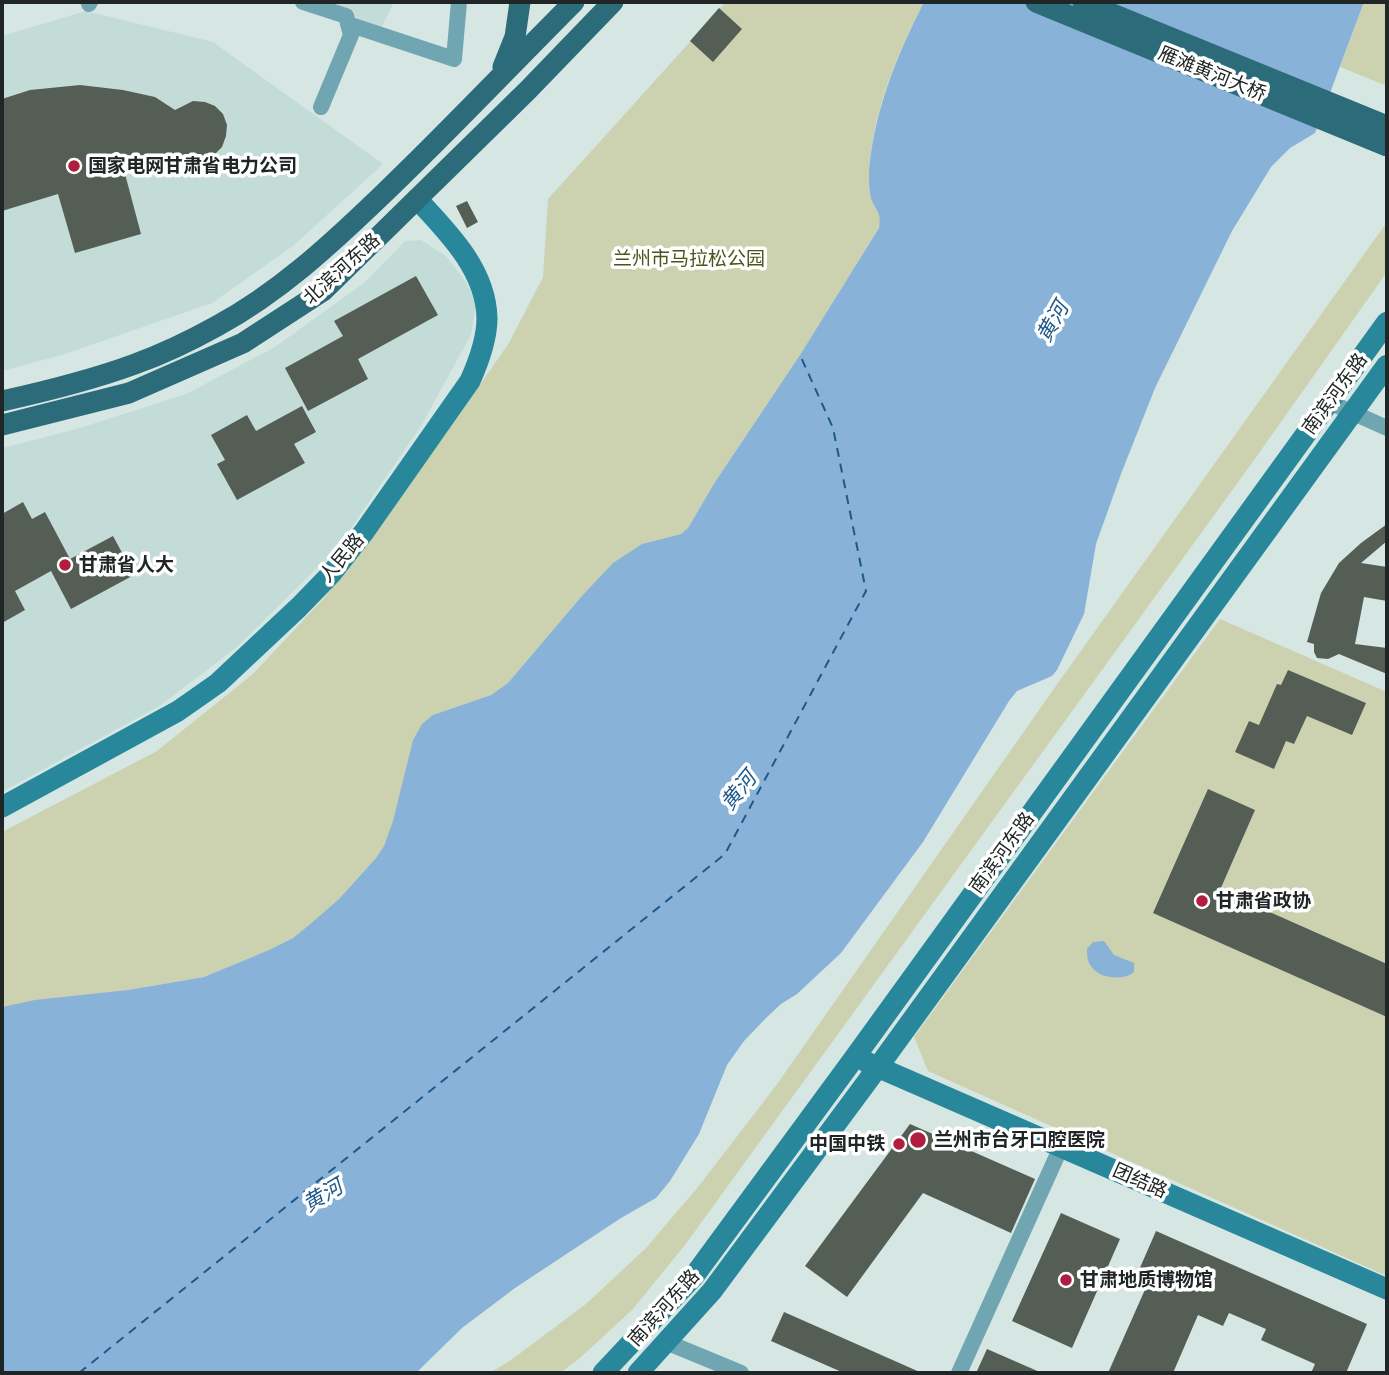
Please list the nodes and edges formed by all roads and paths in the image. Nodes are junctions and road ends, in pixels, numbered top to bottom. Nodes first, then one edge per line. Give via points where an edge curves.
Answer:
1 (303, 2) edge
2 (459, 2) edge
3 (520, 2) edge
4 (613, 2) edge
5 (1036, 2) edge
6 (1083, 2) edge
7 (563, 6) edge
8 (348, 23) junction
9 (583, 33) junction
10 (498, 79) junction
11 (321, 107) dead end
12 (1376, 125) edge
13 (1387, 146) edge
14 (1387, 155) edge
15 (417, 199) junction
16 (1387, 322) edge
17 (1387, 365) edge
18 (2, 401) edge
19 (1329, 402) junction
20 (1353, 412) junction
21 (2, 425) edge
22 (1387, 428) edge
23 (2, 807) edge
24 (855, 1057) junction
25 (878, 1067) junction
26 (1061, 1147) junction
27 (1387, 1289) edge
28 (666, 1342) junction
29 (603, 1373) edge
30 (638, 1373) edge
31 (741, 1373) edge
32 (958, 1373) edge

1 - 8 street via 346,16
2 - 8 street via 454,59
3 - 10 main road via 515,37
4 - 9 main road, 北滨河东路
5 - 12 main road, 雁滩黄河大桥
6 - 12 main road, 雁滩黄河大桥
7 - 9 main road
7 - 10 main road, 北滨河东路
8 - 11 street via 351,34
9 - 15 main road, 北滨河东路
10 - 18 main road, 北滨河东路 via 334,241 253,304 171,350 136,364
12 - 13 main road, 雁滩黄河大桥
12 - 14 main road
15 - 21 main road, 北滨河东路 via 323,291 243,344 129,393
15 - 23 main road, 人民路 via 465,255 483,295 484,340 470,381 331,574 251,653 178,711
16 - 19 main road, 南滨河东路
17 - 20 main road, 南滨河东路
19 - 20 street
19 - 24 main road, 南滨河东路
20 - 22 street
20 - 25 main road, 南滨河东路
24 - 25 main road, 团结路
24 - 29 main road, 南滨河东路 via 694,1276
25 - 26 main road, 团结路
25 - 28 main road, 南滨河东路 via 712,1291
26 - 27 main road, 团结路
26 - 32 street
28 - 30 main road, 南滨河东路
28 - 31 street

